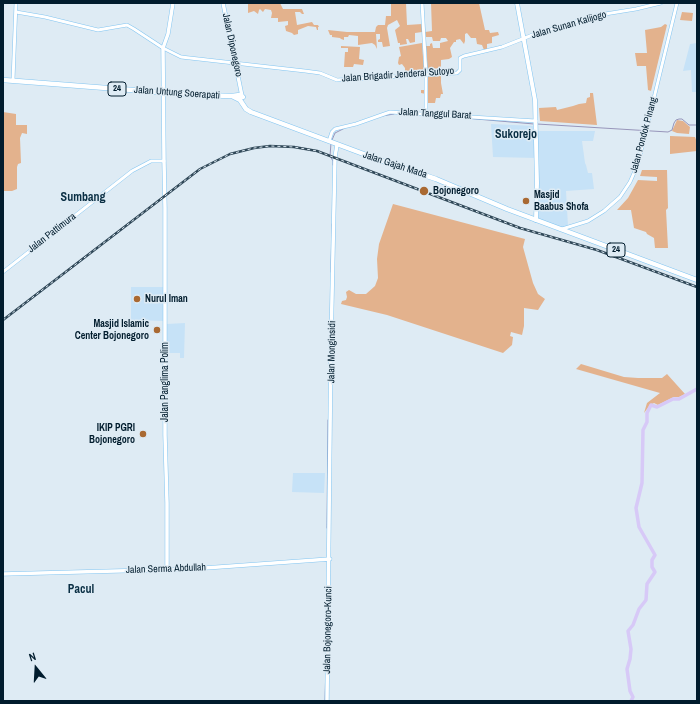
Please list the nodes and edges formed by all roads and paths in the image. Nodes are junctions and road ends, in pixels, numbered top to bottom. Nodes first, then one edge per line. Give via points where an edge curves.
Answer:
1 (16, 3) edge
2 (173, 3) edge
3 (223, 3) edge
4 (422, 3) edge
5 (517, 3) edge
6 (661, 3) edge
7 (676, 3) edge
8 (16, 12) junction
9 (524, 38) junction
10 (163, 48) junction
11 (235, 62) junction
12 (426, 74) junction
13 (3, 80) edge
14 (13, 80) junction
15 (164, 92) junction
16 (240, 98) junction
17 (426, 114) junction
18 (536, 123) junction
19 (332, 143) junction
20 (164, 161) junction
21 (536, 220) junction
22 (562, 229) junction
23 (3, 272) edge
24 (697, 280) edge
25 (328, 559) junction
26 (167, 570) junction
27 (3, 574) edge
28 (327, 701) edge

1 - 8 street
2 - 10 main road
3 - 11 main road, Jalan Diponegoro
4 - 12 street
5 - 9 main road
6 - 9 street, Jalan Sunan Kalijogo via 599,15
7 - 22 street, Jalan Pondok Pinang via 638,164 630,182 610,207 594,218
8 - 10 street, Jalan Brigadir Jenderal Sutoyo via 98,30 127,26
8 - 14 street
9 - 12 street, Jalan Brigadir Jenderal Sutoyo via 502,47 461,57 460,70 457,72
9 - 18 main road via 535,100
10 - 11 street, Jalan Brigadir Jenderal Sutoyo via 185,58
10 - 15 main road
11 - 12 street, Jalan Brigadir Jenderal Sutoyo via 313,72 337,80
11 - 16 main road, Jalan Diponegoro via 241,88
12 - 17 street
13 - 14 highway, Jalan Untung Soerapati / 24
14 - 15 highway, Jalan Untung Soerapati / 24
15 - 16 highway, Jalan Untung Soerapati / 24
15 - 20 main road
16 - 19 highway, Jalan Gajah Mada / 24 via 253,112
17 - 18 street, Jalan Tanggul Barat
17 - 19 street, Jalan Tanggul Barat via 390,112 335,129 331,135
18 - 21 main road
19 - 21 highway, Jalan Gajah Mada / 24 via 436,179
19 - 25 main road, Jalan Monginsidi via 335,161
20 - 23 street, Jalan Pattimura via 151,161 132,171
20 - 26 main road, Jalan Panglima Polim
21 - 22 highway, 24
22 - 24 highway, 24
25 - 26 main road, Jalan Serma Abdullah
25 - 28 main road, Jalan Bojonegoro-Kunci
26 - 27 main road, Jalan Serma Abdullah

